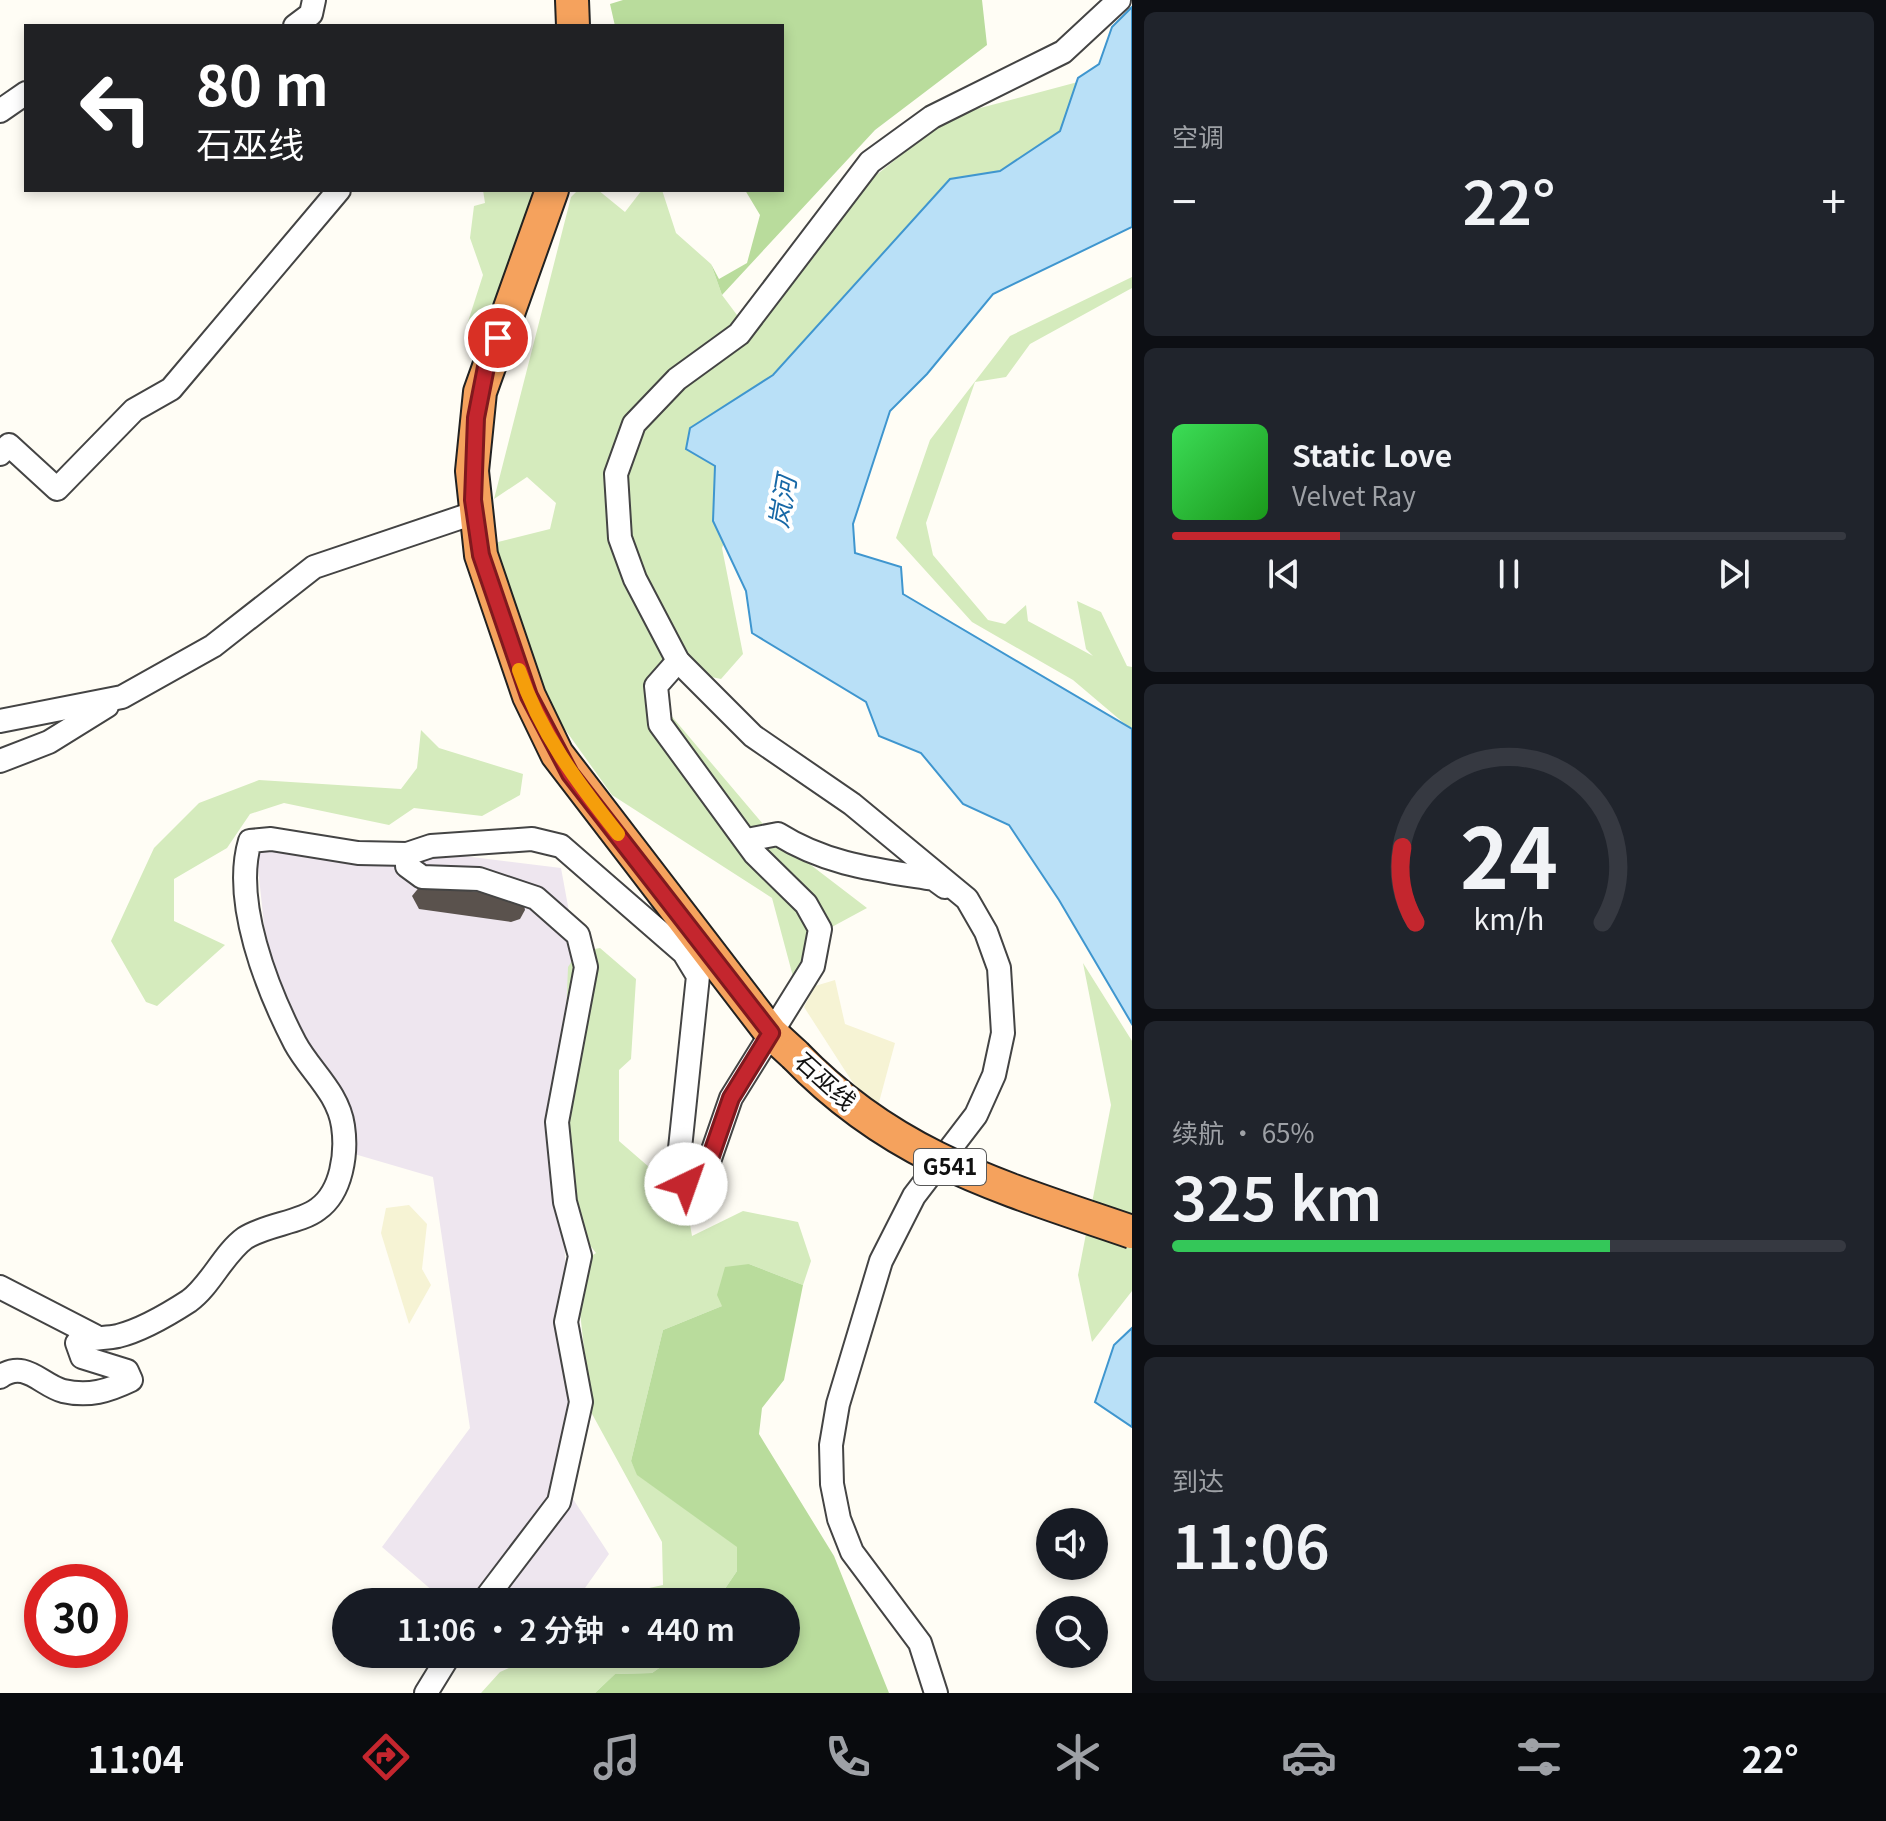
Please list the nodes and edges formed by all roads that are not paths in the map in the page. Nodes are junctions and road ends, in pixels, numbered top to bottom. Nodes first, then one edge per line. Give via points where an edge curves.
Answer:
1 (314, 0) edge
2 (572, 0) edge
3 (1119, 0) edge
4 (298, 24) edge
5 (573, 24) edge
6 (24, 94) edge
7 (0, 111) edge
8 (337, 192) edge
9 (551, 192) edge
10 (0, 454) edge
11 (474, 513) junction
12 (678, 661) junction
13 (122, 697) junction
14 (0, 721) edge
15 (0, 761) edge
16 (747, 840) junction
17 (407, 854) junction
18 (1010, 969) dead end
19 (771, 1033) junction
20 (1132, 1232) edge
21 (0, 1287) edge
22 (95, 1336) junction
23 (0, 1377) edge
24 (494, 1588) edge
25 (441, 1668) edge
26 (426, 1693) edge
27 (936, 1693) edge

1 - 4 street via 311,14
2 - 5 highway
3 - 12 street via 1063,52 932,117 870,162 739,334 677,379 634,424 616,474 620,538
6 - 7 street
8 - 10 street via 171,389 134,410 57,489 9,445
9 - 11 highway, 石巫线 / G541 via 483,380 473,444
11 - 13 street via 314,567 213,646
11 - 19 highway, 石巫线 / G541 via 481,555 521,677 557,754
12 - 16 street via 656,686 660,724
12 - 27 street via 753,736 852,804 967,899 999,968 1003,1033 994,1075 976,1115 914,1196 881,1261 831,1445 832,1484 852,1552 911,1630 927,1657
13 - 14 street
13 - 15 street via 49,742
16 - 18 street via 778,834 807,852 848,866 934,879 972,907
16 - 19 street via 806,904 820,929 813,966
17 - 19 street via 431,846 532,839 561,846 684,953 698,976 679,1158 686,1184 704,1176 731,1098
17 - 22 street via 250,841 243,863 256,951 296,1045 327,1085 343,1125 343,1174 319,1209 243,1240 191,1300 136,1330 116,1337
17 - 24 street via 407,866 422,877 479,879 536,898 578,935 586,967 557,1122 565,1202 580,1256 566,1322 581,1402 559,1502
19 - 20 highway, 石巫线 / G541, bridge via 858,1112 935,1160
21 - 22 street
22 - 23 street via 77,1343 82,1357 127,1371 131,1380 100,1394 61,1391 31,1372
25 - 26 street

